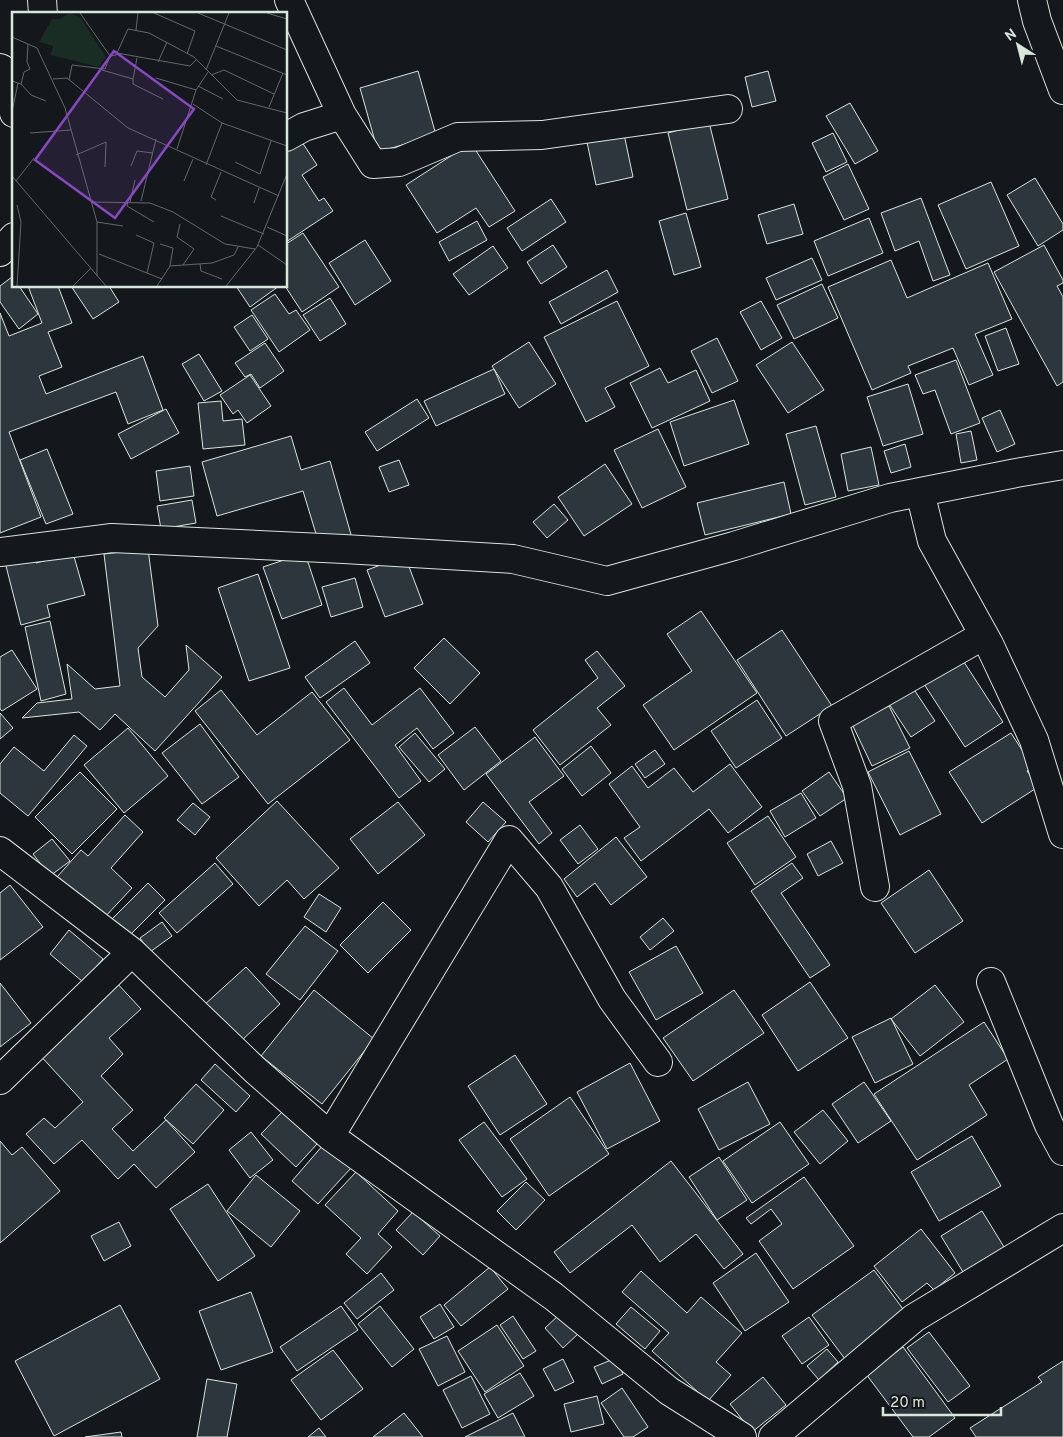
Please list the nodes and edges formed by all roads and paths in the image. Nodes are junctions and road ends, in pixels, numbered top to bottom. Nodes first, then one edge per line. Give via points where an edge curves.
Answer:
1 (289, 0) edge
2 (1032, 0) edge
3 (5, 64) edge
4 (1063, 90) edge
5 (12, 102) edge
6 (728, 109) dead end
7 (342, 115) junction
8 (288, 136) edge
9 (12, 239) edge
10 (0, 252) edge
11 (1063, 465) edge
12 (920, 492) junction
13 (0, 552) edge
14 (984, 635) junction
15 (1063, 834) edge
16 (0, 851) edge
17 (875, 887) dead end
18 (132, 952) junction
19 (991, 982) dead end
20 (658, 1062) dead end
21 (0, 1080) edge
22 (330, 1136) junction
23 (1063, 1151) edge
24 (1063, 1228) edge
25 (742, 1437) edge
26 (773, 1437) edge

1 - 7 street
2 - 4 street
3 - 5 street
6 - 7 street via 542,135 458,137 398,162 373,164
7 - 8 street via 304,127
9 - 10 street
11 - 12 street
12 - 13 street via 608,581 513,559 344,549 112,538
12 - 14 street via 932,541
14 - 15 street via 1034,740
14 - 17 street via 833,720 856,786
16 - 18 street
18 - 21 street
18 - 22 street via 255,1070
19 - 23 street via 1049,1125
20 - 22 street via 612,999 548,887 509,840
22 - 25 street via 553,1296 669,1391
24 - 26 street via 914,1318

